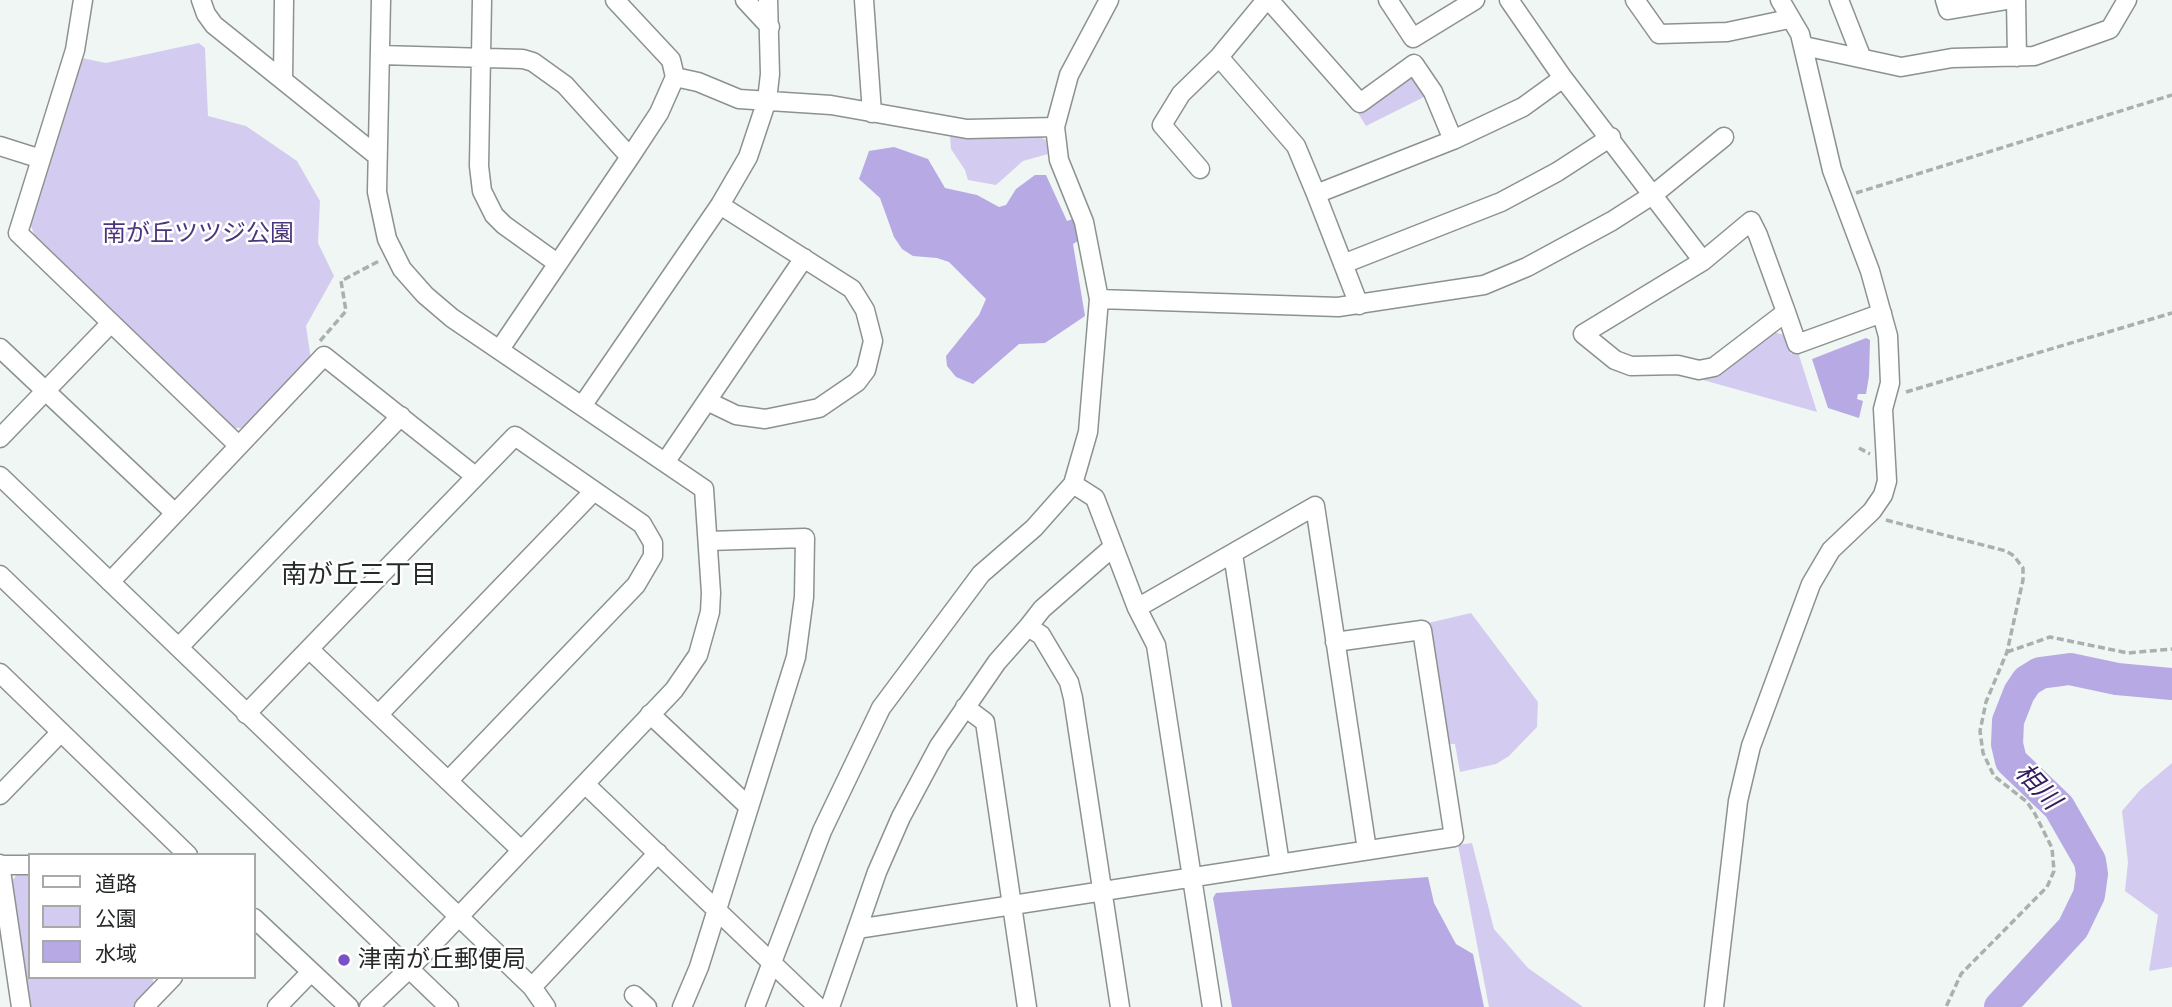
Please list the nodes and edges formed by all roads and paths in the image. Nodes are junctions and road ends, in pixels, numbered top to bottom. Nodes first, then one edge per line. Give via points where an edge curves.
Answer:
1 (83, 0) edge
2 (201, 0) edge
3 (284, 0) edge
4 (381, 0) edge
5 (482, 0) edge
6 (615, 0) edge
7 (745, 0) edge
8 (768, 0) edge
9 (864, 0) edge
10 (1108, 0) edge
11 (1268, 0) edge
12 (1388, 0) edge
13 (1475, 0) edge
14 (1509, 0) edge
15 (1635, 0) edge
16 (1780, 0) edge
17 (1839, 0) edge
18 (1945, 0) edge
19 (2007, 0) edge
20 (2016, 0) edge
21 (2127, 0) edge
22 (1789, 19) junction
23 (770, 27) junction
24 (1804, 46) junction
25 (380, 55) junction
26 (1861, 56) junction
27 (1219, 57) junction
28 (2017, 57) junction
29 (480, 58) junction
30 (675, 78) junction
31 (1563, 78) junction
32 (283, 80) junction
33 (2172, 95) edge
34 (767, 100) junction
35 (872, 113) junction
36 (1055, 127) junction
37 (1611, 137) junction
38 (1724, 137) dead end
39 (1453, 140) junction
40 (0, 146) edge
41 (376, 155) junction
42 (630, 158) junction
43 (41, 159) junction
44 (1200, 169) dead end
45 (1316, 194) junction
46 (1654, 194) junction
47 (1842, 197) junction
48 (720, 205) junction
49 (394, 252) junction
50 (804, 258) junction
51 (1703, 261) junction
52 (557, 263) junction
53 (1343, 264) junction
54 (1099, 299) junction
55 (1359, 305) junction
56 (1786, 312) junction
57 (1882, 313) junction
58 (2172, 313) edge
59 (111, 323) junction
60 (0, 348) edge
61 (500, 349) junction
62 (324, 356) junction
63 (45, 391) junction
64 (1887, 393) junction
65 (707, 401) junction
66 (582, 406) junction
67 (401, 416) junction
68 (0, 438) edge
69 (239, 446) junction
70 (666, 461) junction
71 (0, 476) edge
72 (475, 476) junction
73 (1073, 484) junction
74 (594, 491) junction
75 (1872, 511) junction
76 (175, 513) junction
77 (708, 541) junction
78 (1113, 547) junction
79 (1233, 554) junction
80 (0, 575) edge
81 (110, 582) junction
82 (1137, 608) junction
83 (1028, 627) junction
84 (1335, 642) junction
85 (179, 647) junction
86 (309, 649) junction
87 (2172, 649) edge
88 (2007, 652) junction
89 (0, 673) edge
90 (964, 708) junction
91 (246, 714) junction
92 (379, 714) junction
93 (650, 714) junction
94 (61, 732) junction
95 (448, 781) junction
96 (585, 784) junction
97 (0, 795) edge
98 (748, 806) junction
99 (521, 850) junction
100 (1367, 850) junction
101 (186, 853) edge
102 (658, 853) junction
103 (0, 864) edge
104 (1280, 864) junction
105 (28, 865) edge
106 (1192, 876) junction
107 (1102, 890) junction
108 (1011, 905) junction
109 (718, 908) junction
110 (457, 916) junction
111 (256, 920) edge
112 (857, 929) junction
113 (772, 962) junction
114 (409, 969) junction
115 (311, 972) junction
116 (168, 979) edge
117 (532, 987) junction
118 (21, 1007) edge
119 (144, 1007) edge
120 (277, 1007) edge
121 (349, 1007) edge
122 (369, 1007) edge
123 (449, 1007) edge
124 (546, 1007) edge
125 (682, 1007) edge
126 (755, 1007) edge
127 (818, 1007) edge
128 (830, 1007) edge
129 (1027, 1007) edge
130 (1120, 1007) edge
131 (1212, 1007) edge
132 (1714, 1007) edge
133 (1946, 1007) edge

1 - 43 street via 75,50
2 - 32 street via 215,26
3 - 32 street
4 - 25 street
5 - 29 street
6 - 30 street via 671,60
7 - 23 street
8 - 23 street
9 - 35 street
10 - 36 street via 1069,75
11 - 27 street
11 - 39 street via 1360,103 1414,64 1433,92
12 - 13 street via 1413,38
14 - 31 street
15 - 22 street via 1659,34 1727,32
16 - 22 street
17 - 26 street
18 - 19 street via 1948,10
20 - 28 street
21 - 28 street via 2109,29 2044,54
22 - 24 street
23 - 34 street
24 - 26 street
24 - 47 street via 1817,116
25 - 29 street
25 - 41 street
26 - 28 street via 1901,67 1952,58
27 - 44 street via 1181,94 1162,125
27 - 45 street via 1296,146
29 - 42 street via 523,59 544,68
29 - 52 street via 482,191 504,225
30 - 34 street via 739,99
30 - 42 street
31 - 37 street
31 - 39 street via 1523,107
32 - 41 street
33 - 47 path
34 - 35 street
34 - 48 street via 748,157
35 - 36 street via 967,129
36 - 54 street via 1059,160 1084,222
37 - 46 street
37 - 53 street via 1501,202
38 - 46 street
39 - 45 street
40 - 43 street
41 - 49 street via 378,206
42 - 52 street
43 - 59 street via 18,233
45 - 53 street
46 - 51 street
46 - 55 street via 1572,244 1484,285
47 - 57 street
48 - 50 street
48 - 66 street
49 - 61 street via 425,295
49 - 62 path via 341,281 346,311 313,348
50 - 65 street
50 - 65 street via 852,289 865,310 873,341 858,382 830,403 794,415 751,418
51 - 56 street via 1751,221
51 - 56 street via 1583,334 1615,360 1631,366 1678,365 1699,370 1714,367
52 - 61 street
53 - 55 street
54 - 55 street via 1306,308
54 - 73 street via 1088,432
56 - 57 street via 1797,344
57 - 64 street via 1889,346
58 - 64 path via 1909,392
59 - 63 street
59 - 69 street
60 - 63 street
61 - 66 street
62 - 67 street
62 - 69 street
63 - 68 street
63 - 76 street
64 - 75 street via 1883,408 1887,481
65 - 70 street
66 - 70 street
67 - 72 street
67 - 85 street
69 - 76 street
70 - 77 street via 704,489
71 - 81 street
72 - 74 street via 515,436
72 - 86 street
73 - 78 street via 1095,498
73 - 113 street via 1024,538 981,574 881,708 822,831
74 - 92 street
74 - 95 street via 642,524 653,543 650,566
75 - 88 path via 1886,520 2014,556 2023,568 2023,580
75 - 132 street via 1831,550 1811,584 1751,746 1738,801
76 - 81 street
77 - 93 street via 710,612 698,655
77 - 98 street via 805,538 796,657
78 - 82 street
78 - 83 street via 1042,609
79 - 82 street
79 - 84 street via 1315,506
79 - 104 street
80 - 114 street
81 - 85 street
82 - 106 street via 1156,645
83 - 90 street
83 - 107 street via 1041,635 1069,682
84 - 100 street
84 - 100 street via 1422,629 1452,823 1454,837
85 - 91 street
86 - 91 street
86 - 92 street
87 - 88 path via 2128,653 2050,637
88 - 133 path via 1986,702 1980,731 1983,753 1994,776 2035,814 2052,848 2054,871 2047,887 1961,974
89 - 94 street
90 - 108 street via 985,722
90 - 112 street via 901,817
91 - 110 street
92 - 95 street
93 - 96 street
93 - 98 street
94 - 97 street
94 - 101 street
95 - 99 street
96 - 99 street
96 - 102 street
98 - 109 street
99 - 110 street
100 - 104 street
102 - 109 street
102 - 117 street
103 - 105 street
103 - 118 street
104 - 106 street
106 - 107 street
106 - 131 street
107 - 108 street
107 - 130 street
108 - 112 street
108 - 129 street
109 - 113 street
109 - 125 street
110 - 114 street
110 - 117 street
111 - 115 street
112 - 128 street
113 - 126 street
113 - 127 street
114 - 122 street
114 - 123 street
115 - 120 street
115 - 121 street
116 - 119 street
117 - 124 street

